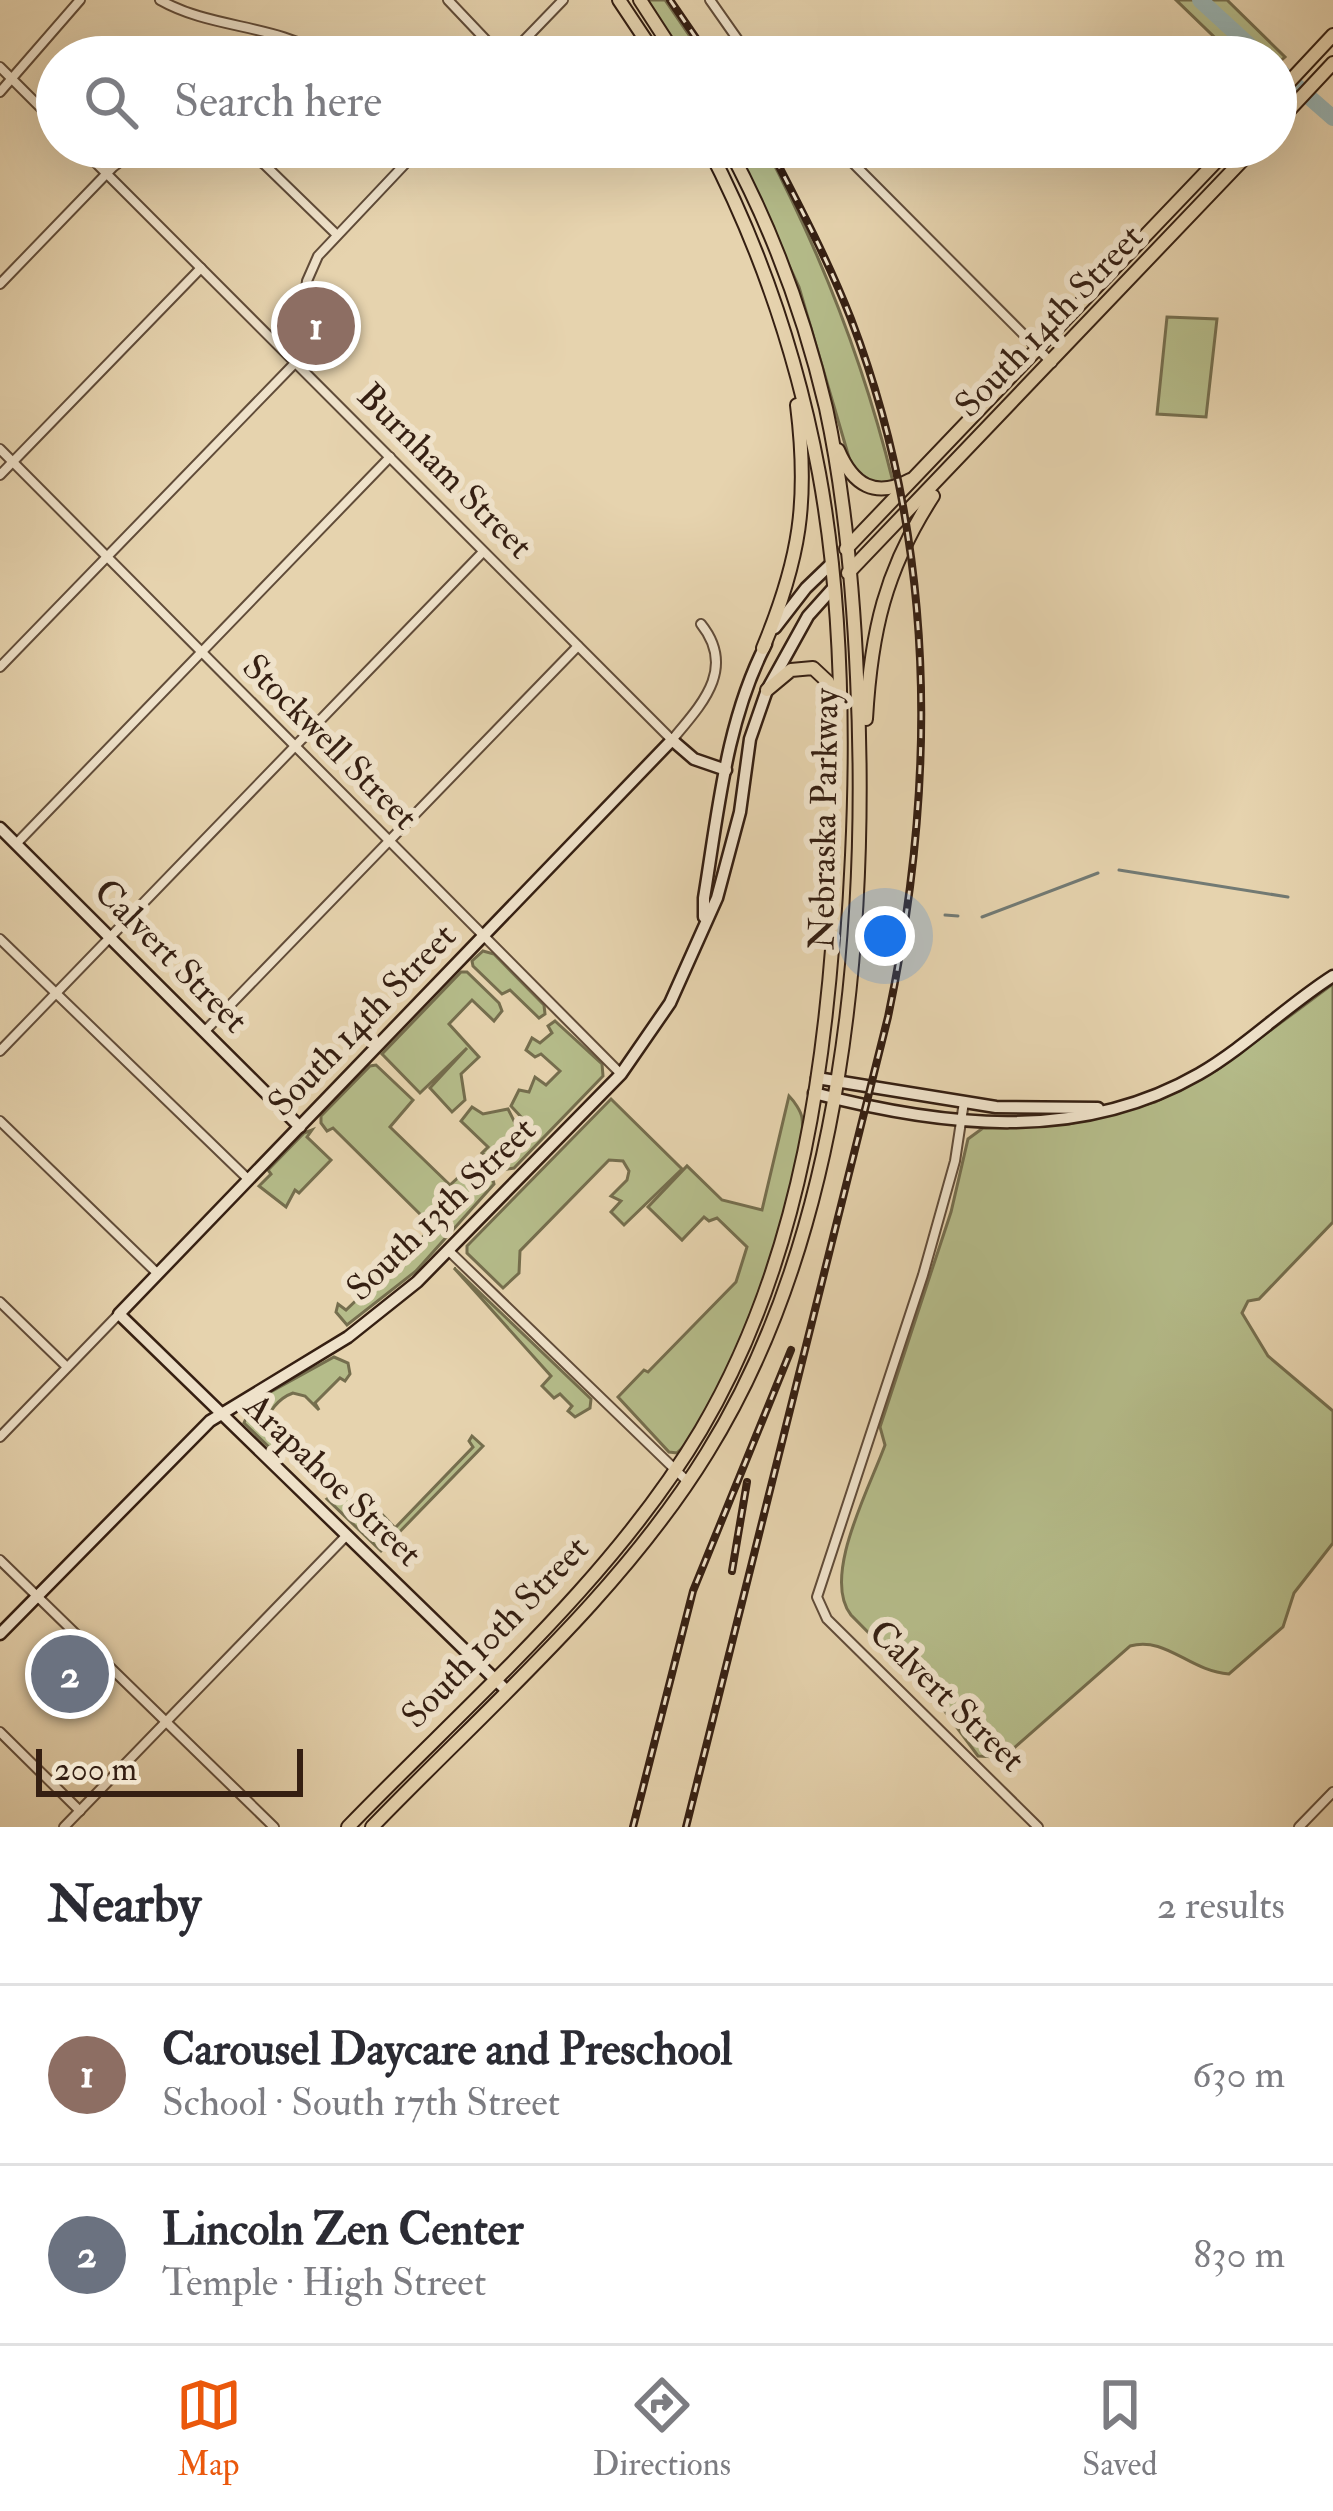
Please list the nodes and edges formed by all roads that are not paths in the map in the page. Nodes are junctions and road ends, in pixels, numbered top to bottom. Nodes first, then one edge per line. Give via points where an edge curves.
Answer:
1 (80, 0) edge
2 (160, 0) edge
3 (448, 0) edge
4 (563, 0) edge
5 (619, 0) edge
6 (640, 0) edge
7 (710, 0) edge
8 (1333, 35) edge
9 (49, 36) edge
10 (283, 36) edge
11 (484, 36) edge
12 (526, 36) edge
13 (643, 36) edge
14 (663, 36) edge
15 (735, 36) edge
16 (36, 51) edge
17 (1330, 66) edge
18 (0, 67) edge
19 (1297, 74) edge
20 (12, 79) junction
21 (0, 92) edge
22 (1297, 102) edge
23 (36, 103) edge
24 (100, 168) edge
25 (114, 168) edge
26 (268, 168) edge
27 (400, 168) edge
28 (718, 168) edge
29 (737, 168) edge
30 (858, 168) edge
31 (1210, 168) edge
32 (1235, 168) edge
33 (106, 174) junction
34 (336, 234) junction
35 (201, 268) junction
36 (0, 284) edge
37 (1037, 349) junction
38 (791, 357) junction
39 (295, 363) junction
40 (1052, 363) junction
41 (826, 411) junction
42 (0, 449) edge
43 (967, 450) junction
44 (390, 457) junction
45 (13, 462) junction
46 (0, 475) edge
47 (916, 476) junction
48 (848, 548) junction
49 (483, 552) junction
50 (107, 557) junction
51 (832, 563) junction
52 (850, 570) junction
53 (835, 586) junction
54 (701, 624) dead end
55 (578, 646) junction
56 (763, 648) junction
57 (201, 651) junction
58 (0, 668) edge
59 (767, 690) junction
60 (840, 725) junction
61 (672, 740) junction
62 (296, 746) junction
63 (726, 770) junction
64 (862, 781) junction
65 (0, 828) edge
66 (390, 840) junction
67 (16, 844) junction
68 (704, 919) junction
69 (485, 936) junction
70 (110, 938) junction
71 (0, 939) edge
72 (1333, 976) edge
73 (56, 993) junction
74 (204, 1032) junction
75 (0, 1051) edge
76 (621, 1074) junction
77 (834, 1082) junction
78 (816, 1086) junction
79 (832, 1098) junction
80 (964, 1102) junction
81 (1125, 1106) junction
82 (962, 1120) junction
83 (0, 1121) edge
84 (300, 1127) junction
85 (249, 1180) junction
86 (448, 1251) junction
87 (158, 1274) junction
88 (0, 1302) edge
89 (119, 1314) junction
90 (67, 1367) junction
91 (220, 1412) junction
92 (0, 1437) edge
93 (676, 1470) junction
94 (688, 1482) junction
95 (347, 1535) junction
96 (0, 1560) edge
97 (37, 1596) junction
98 (0, 1634) edge
99 (494, 1678) junction
100 (506, 1690) junction
101 (166, 1722) junction
102 (0, 1732) edge
103 (1333, 1792) edge
104 (80, 1810) junction
105 (262, 1815) junction
106 (64, 1827) edge
107 (250, 1827) edge
108 (274, 1827) edge
109 (348, 1827) edge
110 (372, 1827) edge
111 (1038, 1827) edge
112 (1299, 1827) edge

1 - 9 street
2 - 10 street via 207,21
3 - 11 street
4 - 12 street
5 - 13 main road
6 - 14 main road
7 - 15 street
8 - 19 main road
16 - 20 street
17 - 22 main road
18 - 20 street
20 - 21 street
20 - 23 street
24 - 33 street, Burnham Street
25 - 33 street
26 - 34 street
27 - 34 street
28 - 38 main road, Nebraska Parkway
29 - 41 main road, Nebraska Parkway via 783,272
30 - 37 street
31 - 37 main road, South 14th Street
32 - 40 main road, South 14th Street
33 - 35 street, Burnham Street
33 - 36 street
34 - 39 street via 309,275
35 - 39 street, Burnham Street
35 - 45 street
37 - 40 street
37 - 47 main road, South 14th Street
38 - 51 main road, Nebraska Parkway
38 - 56 main road via 802,520 790,582
39 - 44 street, Burnham Street
39 - 50 street
40 - 43 main road, South 14th Street
41 - 47 main road via 841,458 860,484 882,491
41 - 48 main road, Nebraska Parkway
42 - 45 street, Stockwell Street
43 - 52 main road, South 14th Street
43 - 64 main road via 908,535 879,608
44 - 49 street, Burnham Street
44 - 57 street
45 - 46 street
45 - 50 street, Stockwell Street
47 - 48 main road, South 14th Street
48 - 51 main road, South 14th Street
48 - 52 main road, Nebraska Parkway
49 - 55 street, Burnham Street
49 - 62 street
50 - 57 street, Stockwell Street
50 - 58 street
51 - 53 main road, Nebraska Parkway
51 - 56 main road, South 13th Street
52 - 53 main road, South 14th Street
52 - 64 main road, Nebraska Parkway
53 - 59 main road, South 13th Street via 808,616
53 - 60 main road, Nebraska Parkway
54 - 61 street, South 14th Street via 715,649 715,683
55 - 61 street, Burnham Street
55 - 66 street
56 - 63 main road, South 13th Street
57 - 62 street, Stockwell Street
57 - 67 street
59 - 60 main road via 791,670 813,668 828,682
59 - 68 main road, South 13th Street via 729,859
60 - 78 main road, Nebraska Parkway via 835,946
61 - 63 main road, Burnham Street
61 - 69 main road, South 14th Street
62 - 66 street, Stockwell Street
62 - 70 street
63 - 68 main road, South 13th Street
64 - 77 main road, Nebraska Parkway via 856,936
65 - 67 main road, Calvert Street
66 - 69 street, Stockwell Street
66 - 74 street
67 - 70 main road, Calvert Street
68 - 76 main road, South 13th Street via 670,1003
69 - 76 street, Stockwell Street
69 - 84 main road, South 14th Street
70 - 73 street
70 - 74 main road, Calvert Street
71 - 73 street
72 - 81 main road via 1202,1072
73 - 75 street
73 - 85 street
74 - 84 main road, Calvert Street
76 - 86 main road, South 13th Street
77 - 78 main road
77 - 79 main road, Nebraska Parkway
77 - 80 main road
78 - 79 main road
78 - 93 main road, Nebraska Parkway via 764,1299
79 - 82 main road
79 - 94 main road, Nebraska Parkway via 776,1316
80 - 81 main road via 1040,1110
80 - 82 street
81 - 82 main road via 1045,1124
82 - 111 street, Calvert Street via 923,1275 818,1605
83 - 87 street
84 - 85 main road, South 14th Street
85 - 87 main road, South 14th Street
86 - 91 main road, South 13th Street via 366,1324
86 - 93 street
87 - 89 main road, South 14th Street
88 - 90 street
89 - 90 street, South 14th Street
89 - 91 main road, Arapahoe Street
90 - 92 street, South 14th Street
91 - 95 main road, Arapahoe Street
91 - 97 main road, South 13th Street
93 - 94 street
93 - 99 main road, South 10th Street via 614,1552
94 - 100 main road, South 10th Street via 606,1587
95 - 99 main road, Arapahoe Street
95 - 101 street
96 - 97 street
97 - 98 main road, South 13th Street
97 - 101 street
99 - 100 main road, Arapahoe Street
99 - 109 main road, South 10th Street
100 - 110 main road, South 10th Street
101 - 104 street
101 - 105 street
102 - 104 street
103 - 112 street
104 - 106 street
105 - 107 street
105 - 108 street

